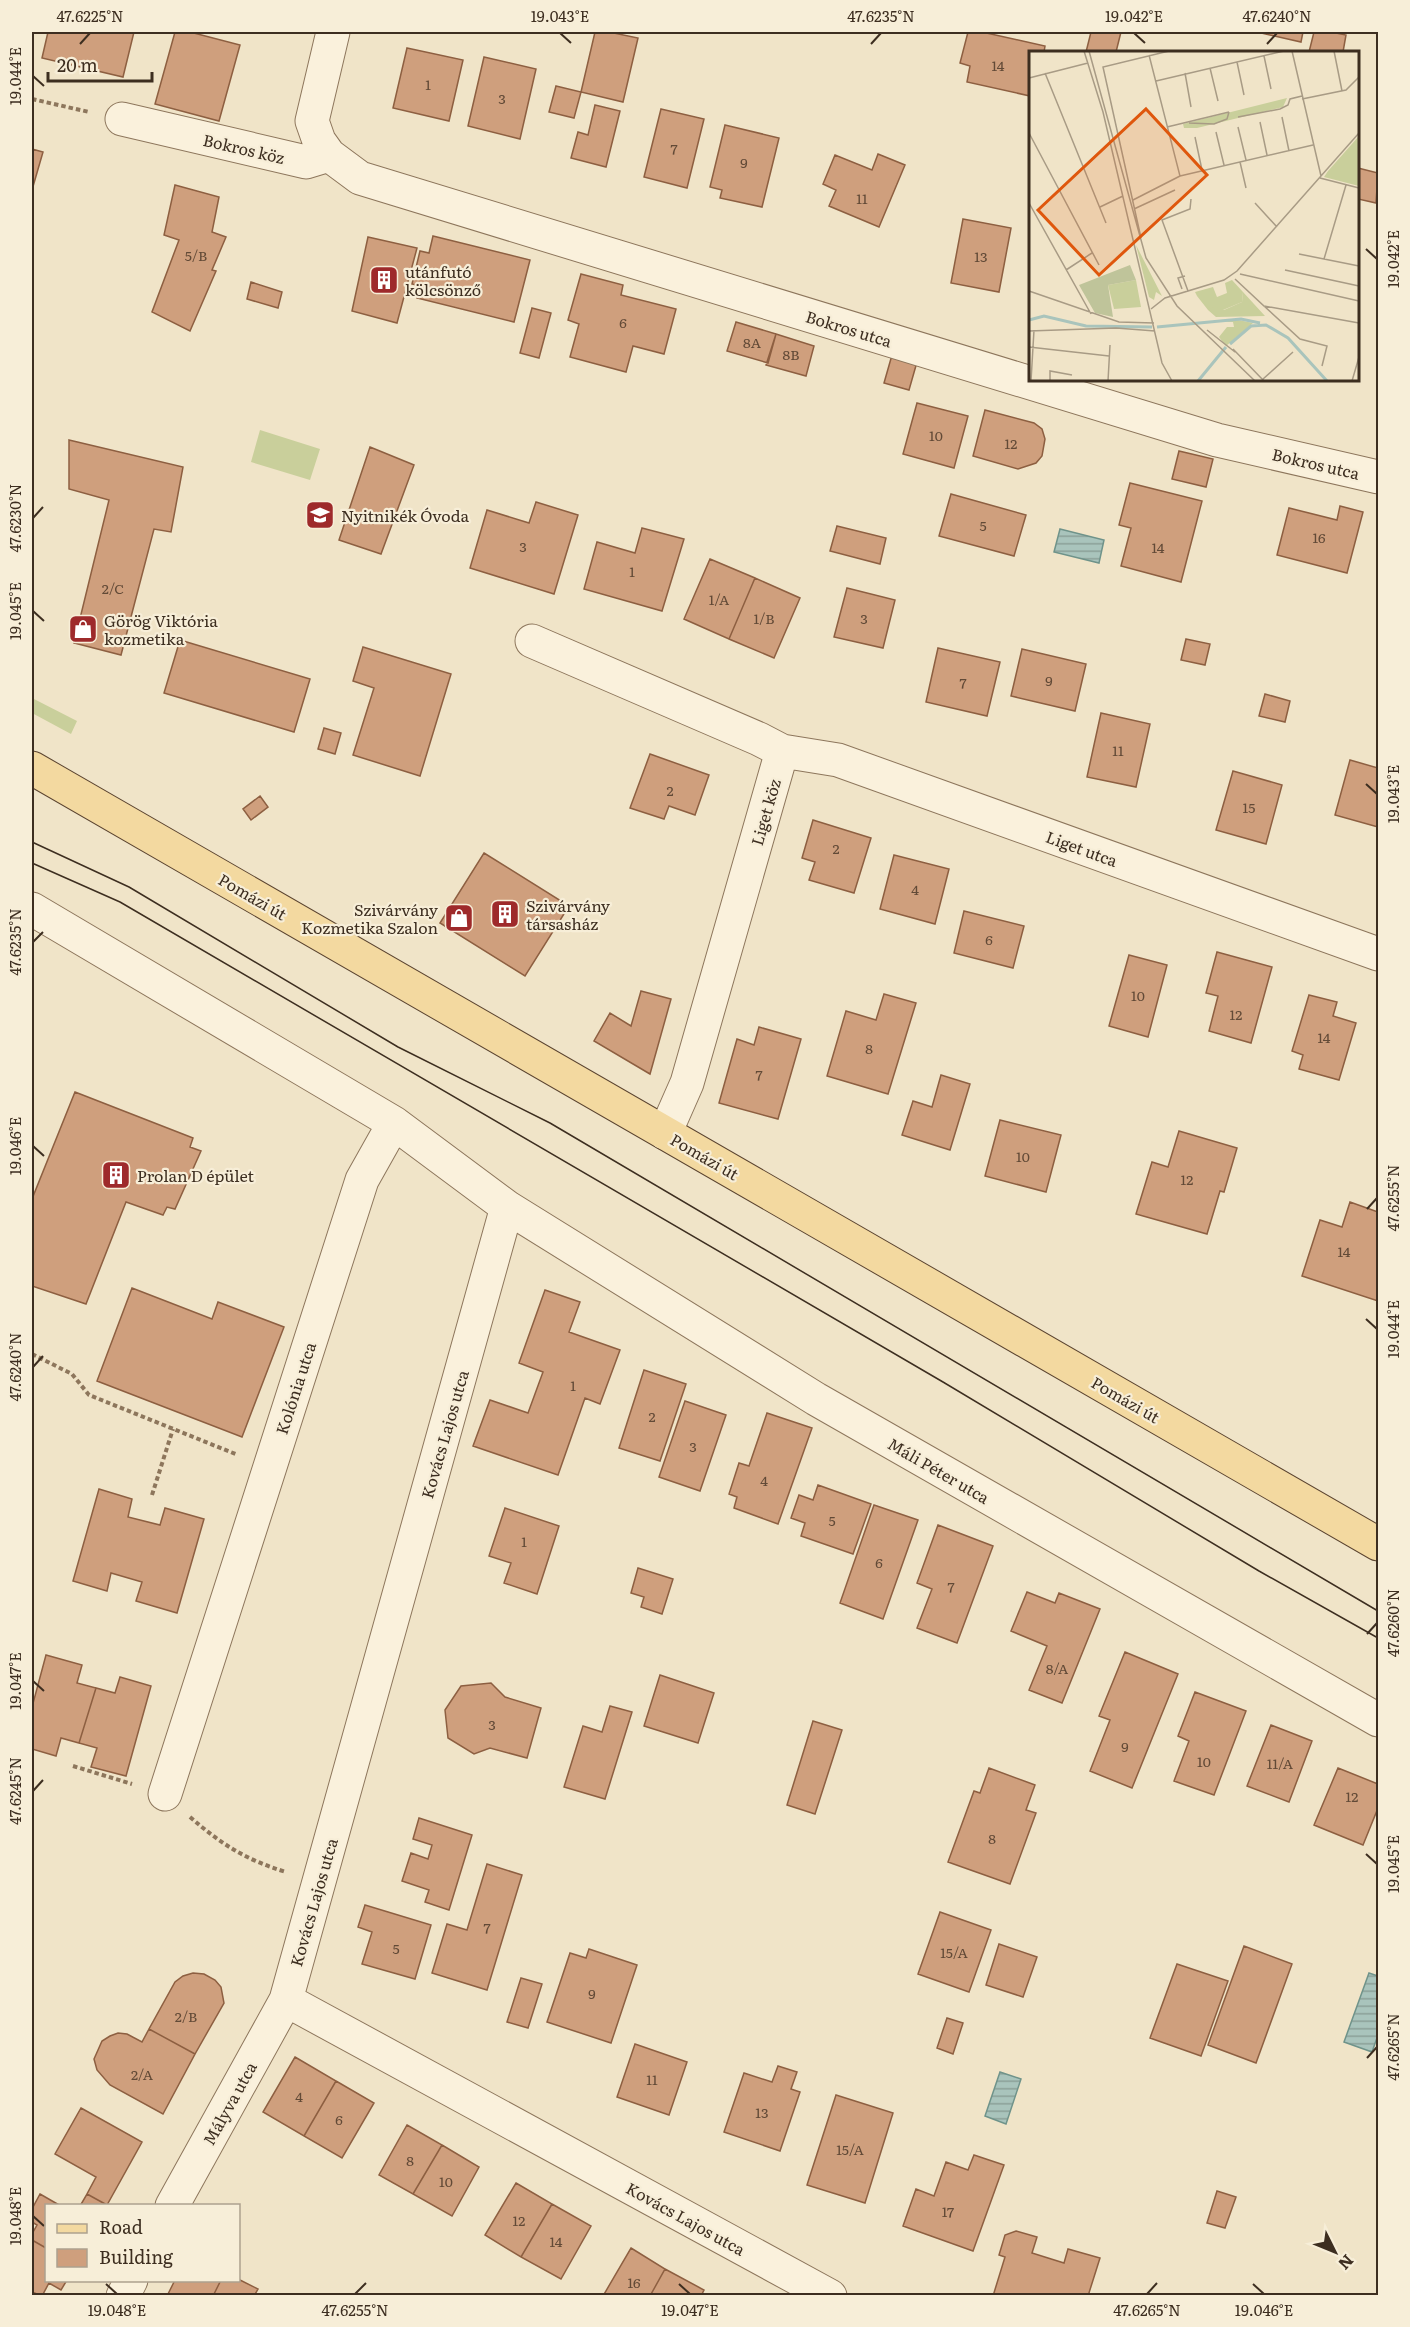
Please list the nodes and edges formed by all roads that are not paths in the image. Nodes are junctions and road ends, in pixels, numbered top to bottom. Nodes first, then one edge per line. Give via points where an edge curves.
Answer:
1 (333, 32) edge
2 (122, 119) road end
3 (329, 155) junction
4 (1378, 477) edge
5 (532, 641) dead end
6 (783, 752) junction
7 (32, 768) edge
8 (32, 909) edge
9 (1378, 954) edge
10 (394, 1123) junction
11 (665, 1133) junction
12 (507, 1207) junction
13 (1378, 1544) edge
14 (1378, 1720) edge
15 (165, 1794) road end
16 (286, 2000) junction
17 (173, 2204) edge
18 (830, 2295) edge

1 - 3 street via 312,121
2 - 3 street, Bokros köz via 306,162
3 - 4 street, Bokros utca via 372,182 1218,440
5 - 6 street
6 - 9 street, Liget utca via 838,760
6 - 11 street, Liget köz via 687,1083
7 - 11 main road, Pomázi út
8 - 10 street
10 - 12 street
10 - 15 street, Kolónia utca via 362,1180
11 - 13 main road, Pomázi út
12 - 14 street, Máli Péter utca via 816,1399
12 - 16 street, Kovács Lajos utca
16 - 17 street, Mályva utca
16 - 18 street, Kovács Lajos utca

